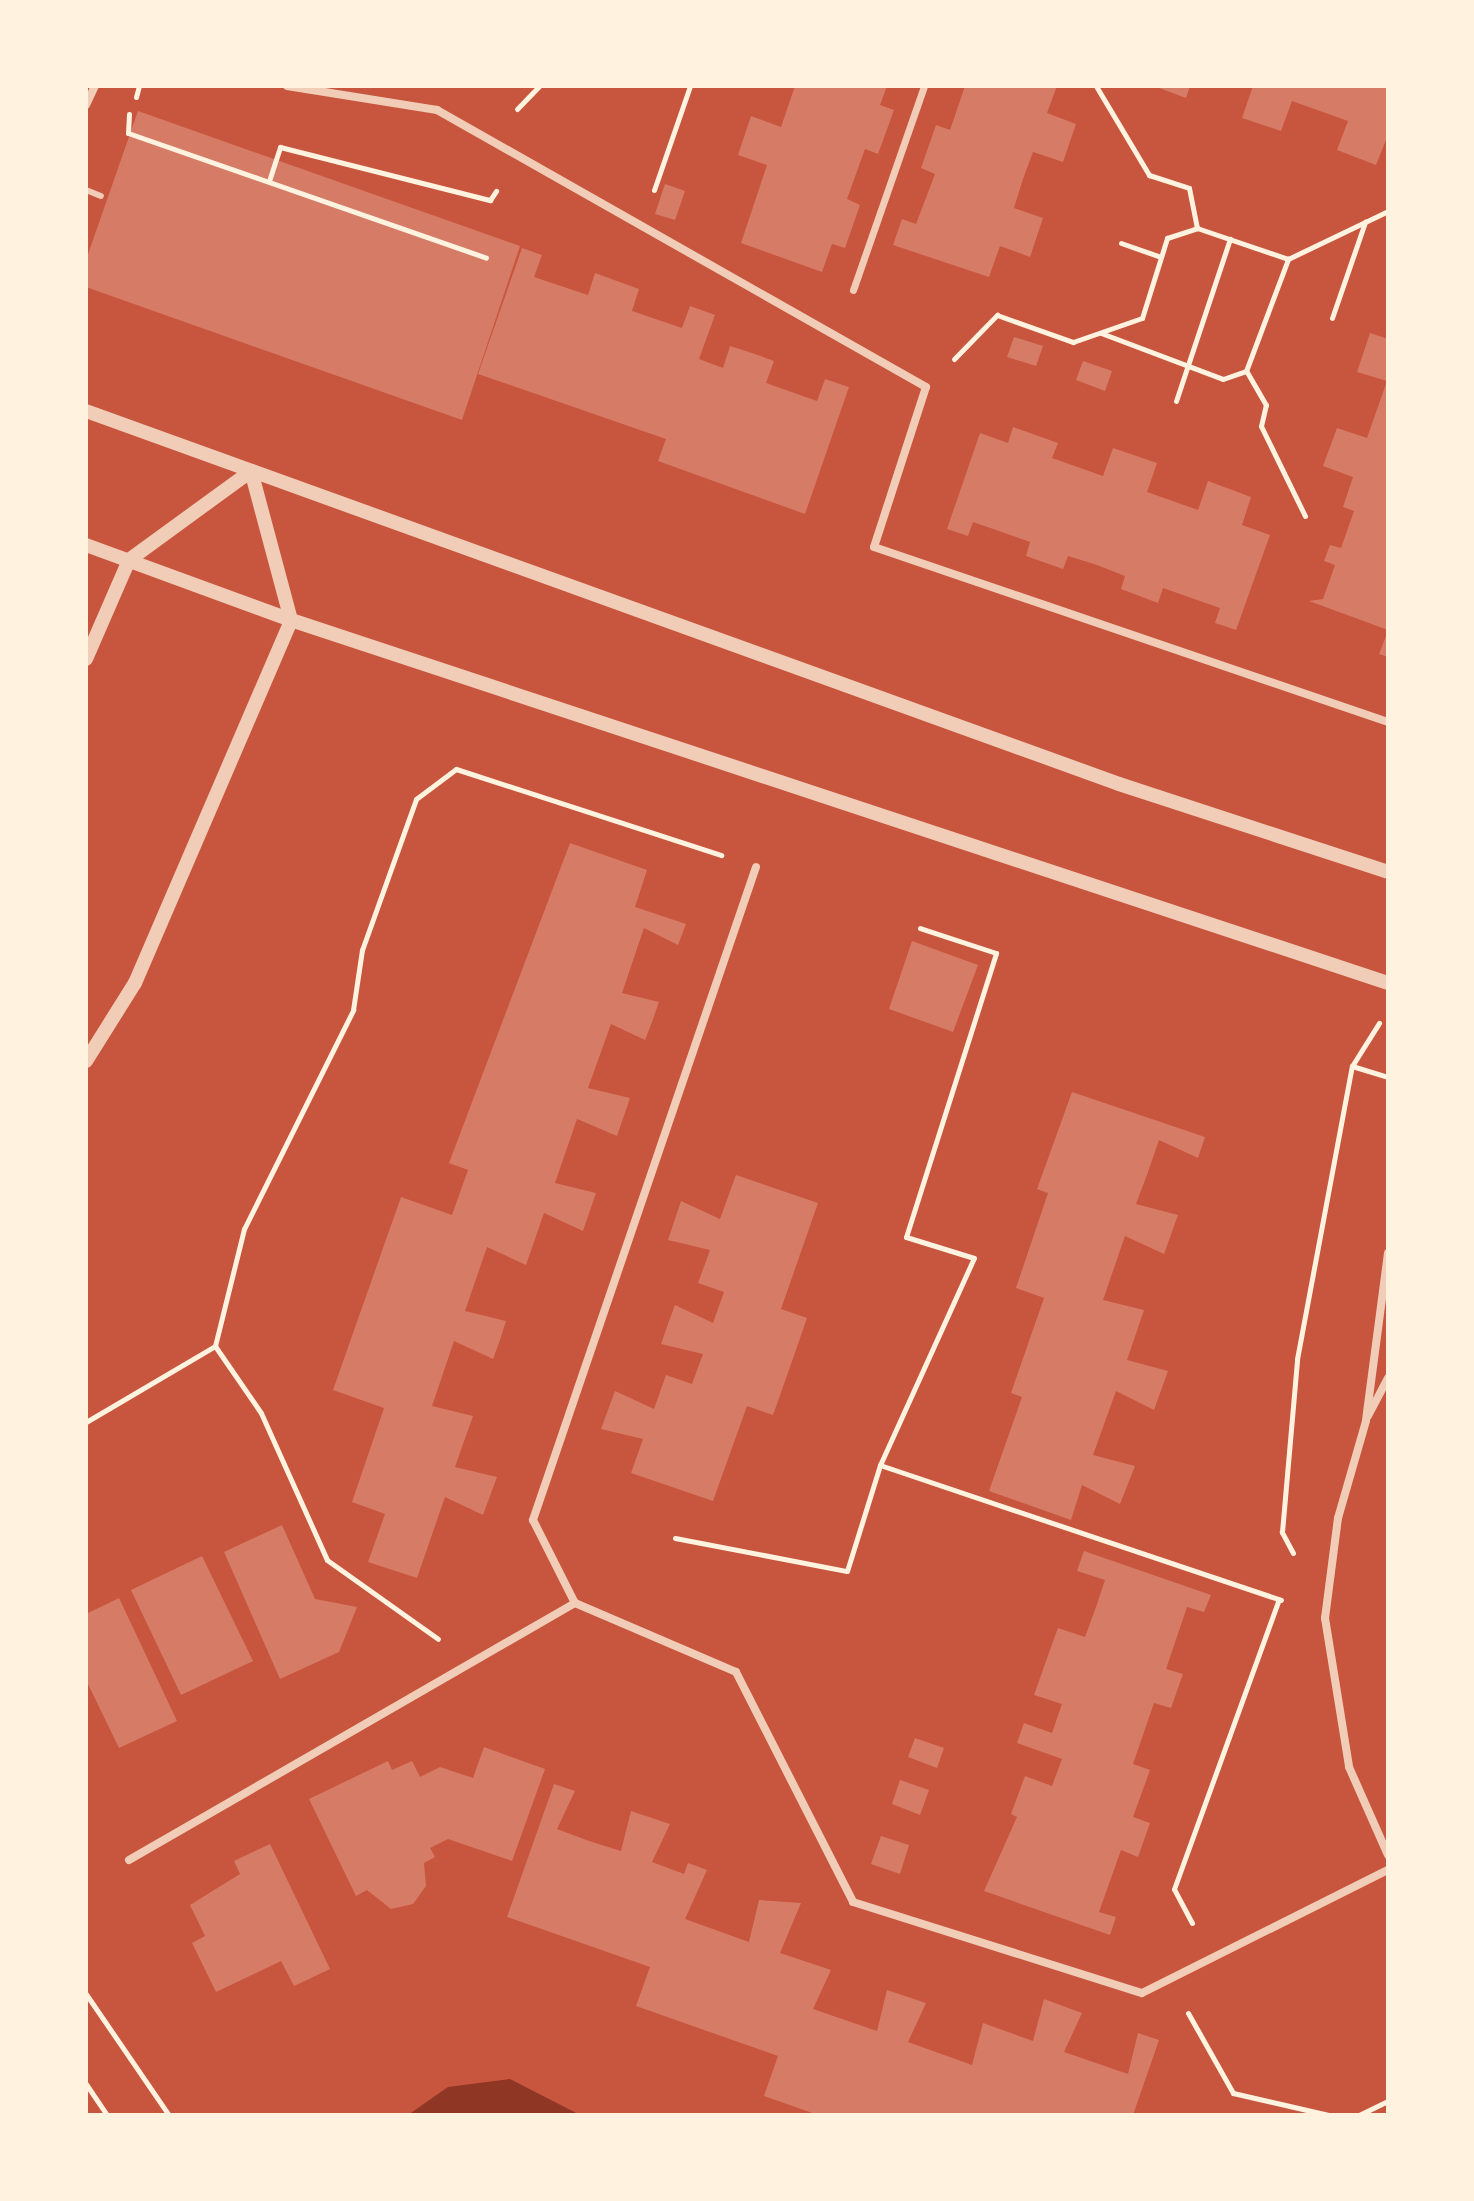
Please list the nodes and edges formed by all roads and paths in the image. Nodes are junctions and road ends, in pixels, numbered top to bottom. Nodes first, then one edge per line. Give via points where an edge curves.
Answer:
1 (95, 86) edge
2 (287, 86) edge
3 (690, 86) edge
4 (924, 86) edge
5 (1096, 86) edge
6 (86, 105) edge
7 (132, 106) dead end
8 (269, 181) junction
9 (487, 185) dead end
10 (86, 190) edge
11 (101, 196) dead end
12 (1388, 211) edge
13 (1365, 222) junction
14 (642, 224) junction
15 (1197, 228) junction
16 (1230, 239) junction
17 (1121, 243) dead end
18 (1161, 257) junction
19 (486, 258) dead end
20 (1288, 259) junction
21 (853, 290) dead end
22 (1332, 318) dead end
23 (1100, 333) junction
24 (1188, 364) junction
25 (1246, 371) junction
26 (926, 387) junction
27 (1176, 401) dead end
28 (86, 411) edge
29 (251, 471) junction
30 (1305, 516) dead end
31 (86, 545) edge
32 (129, 560) junction
33 (291, 620) junction
34 (86, 659) edge
35 (1388, 722) edge
36 (756, 867) joint
37 (1388, 872) edge
38 (920, 928) dead end
39 (1388, 983) edge
40 (1388, 1008) edge
41 (86, 1061) edge
42 (1352, 1066) junction
43 (1388, 1077) edge
44 (1388, 1253) edge
45 (215, 1346) junction
46 (1388, 1378) edge
47 (1366, 1421) junction
48 (86, 1422) edge
49 (880, 1465) junction
50 (675, 1538) dead end
51 (1279, 1599) junction
52 (575, 1603) junction
53 (1325, 1618) junction
54 (468, 1660) junction
55 (1388, 1855) edge
56 (129, 1860) dead end
57 (1388, 1870) edge
58 (1199, 1967) junction
59 (86, 1994) edge
60 (86, 2084) edge
61 (1388, 2101) edge
62 (107, 2115) edge
63 (169, 2115) edge
64 (1328, 2115) edge
65 (1359, 2115) edge

1 - 6 street
2 - 14 street via 437,110
3 - 14 path
4 - 21 street
5 - 15 path via 1149,175 1189,188
7 - 8 path via 123,131
8 - 9 path via 280,147 490,200 498,193
8 - 19 path
10 - 11 lane
12 - 13 path
13 - 20 path
13 - 22 path
14 - 26 street
15 - 16 path
15 - 18 path via 1167,238
16 - 20 path
16 - 24 path
17 - 18 path
18 - 23 path via 1142,318
20 - 25 path
23 - 24 path
23 - 26 path via 1073,342 997,315
24 - 25 path via 1223,379
24 - 27 path
25 - 30 path via 1266,405 1261,426
26 - 35 street via 874,547
28 - 29 street
29 - 32 street
29 - 33 street
29 - 37 street via 1119,784
31 - 32 street
32 - 33 street
32 - 34 street
33 - 39 street
33 - 41 street via 135,983
36 - 45 path via 456,769 416,799 362,950 353,1010 244,1229
36 - 52 street via 533,1520
38 - 49 path via 996,953 906,1237 974,1258
40 - 42 path
42 - 43 path
42 - 53 path via 1297,1359 1282,1532
44 - 47 street
45 - 48 path
45 - 54 path via 261,1413 327,1560
46 - 47 street
47 - 53 street via 1338,1518
49 - 50 path via 847,1571
49 - 51 path
51 - 53 path
51 - 58 path via 1174,1889 1205,1948
52 - 54 street
52 - 58 street via 736,1672 853,1902 1142,1993
53 - 55 street via 1349,1767
54 - 56 street
57 - 58 street
58 - 64 path via 1184,2006 1233,2093
59 - 63 path
60 - 62 path
61 - 65 path

